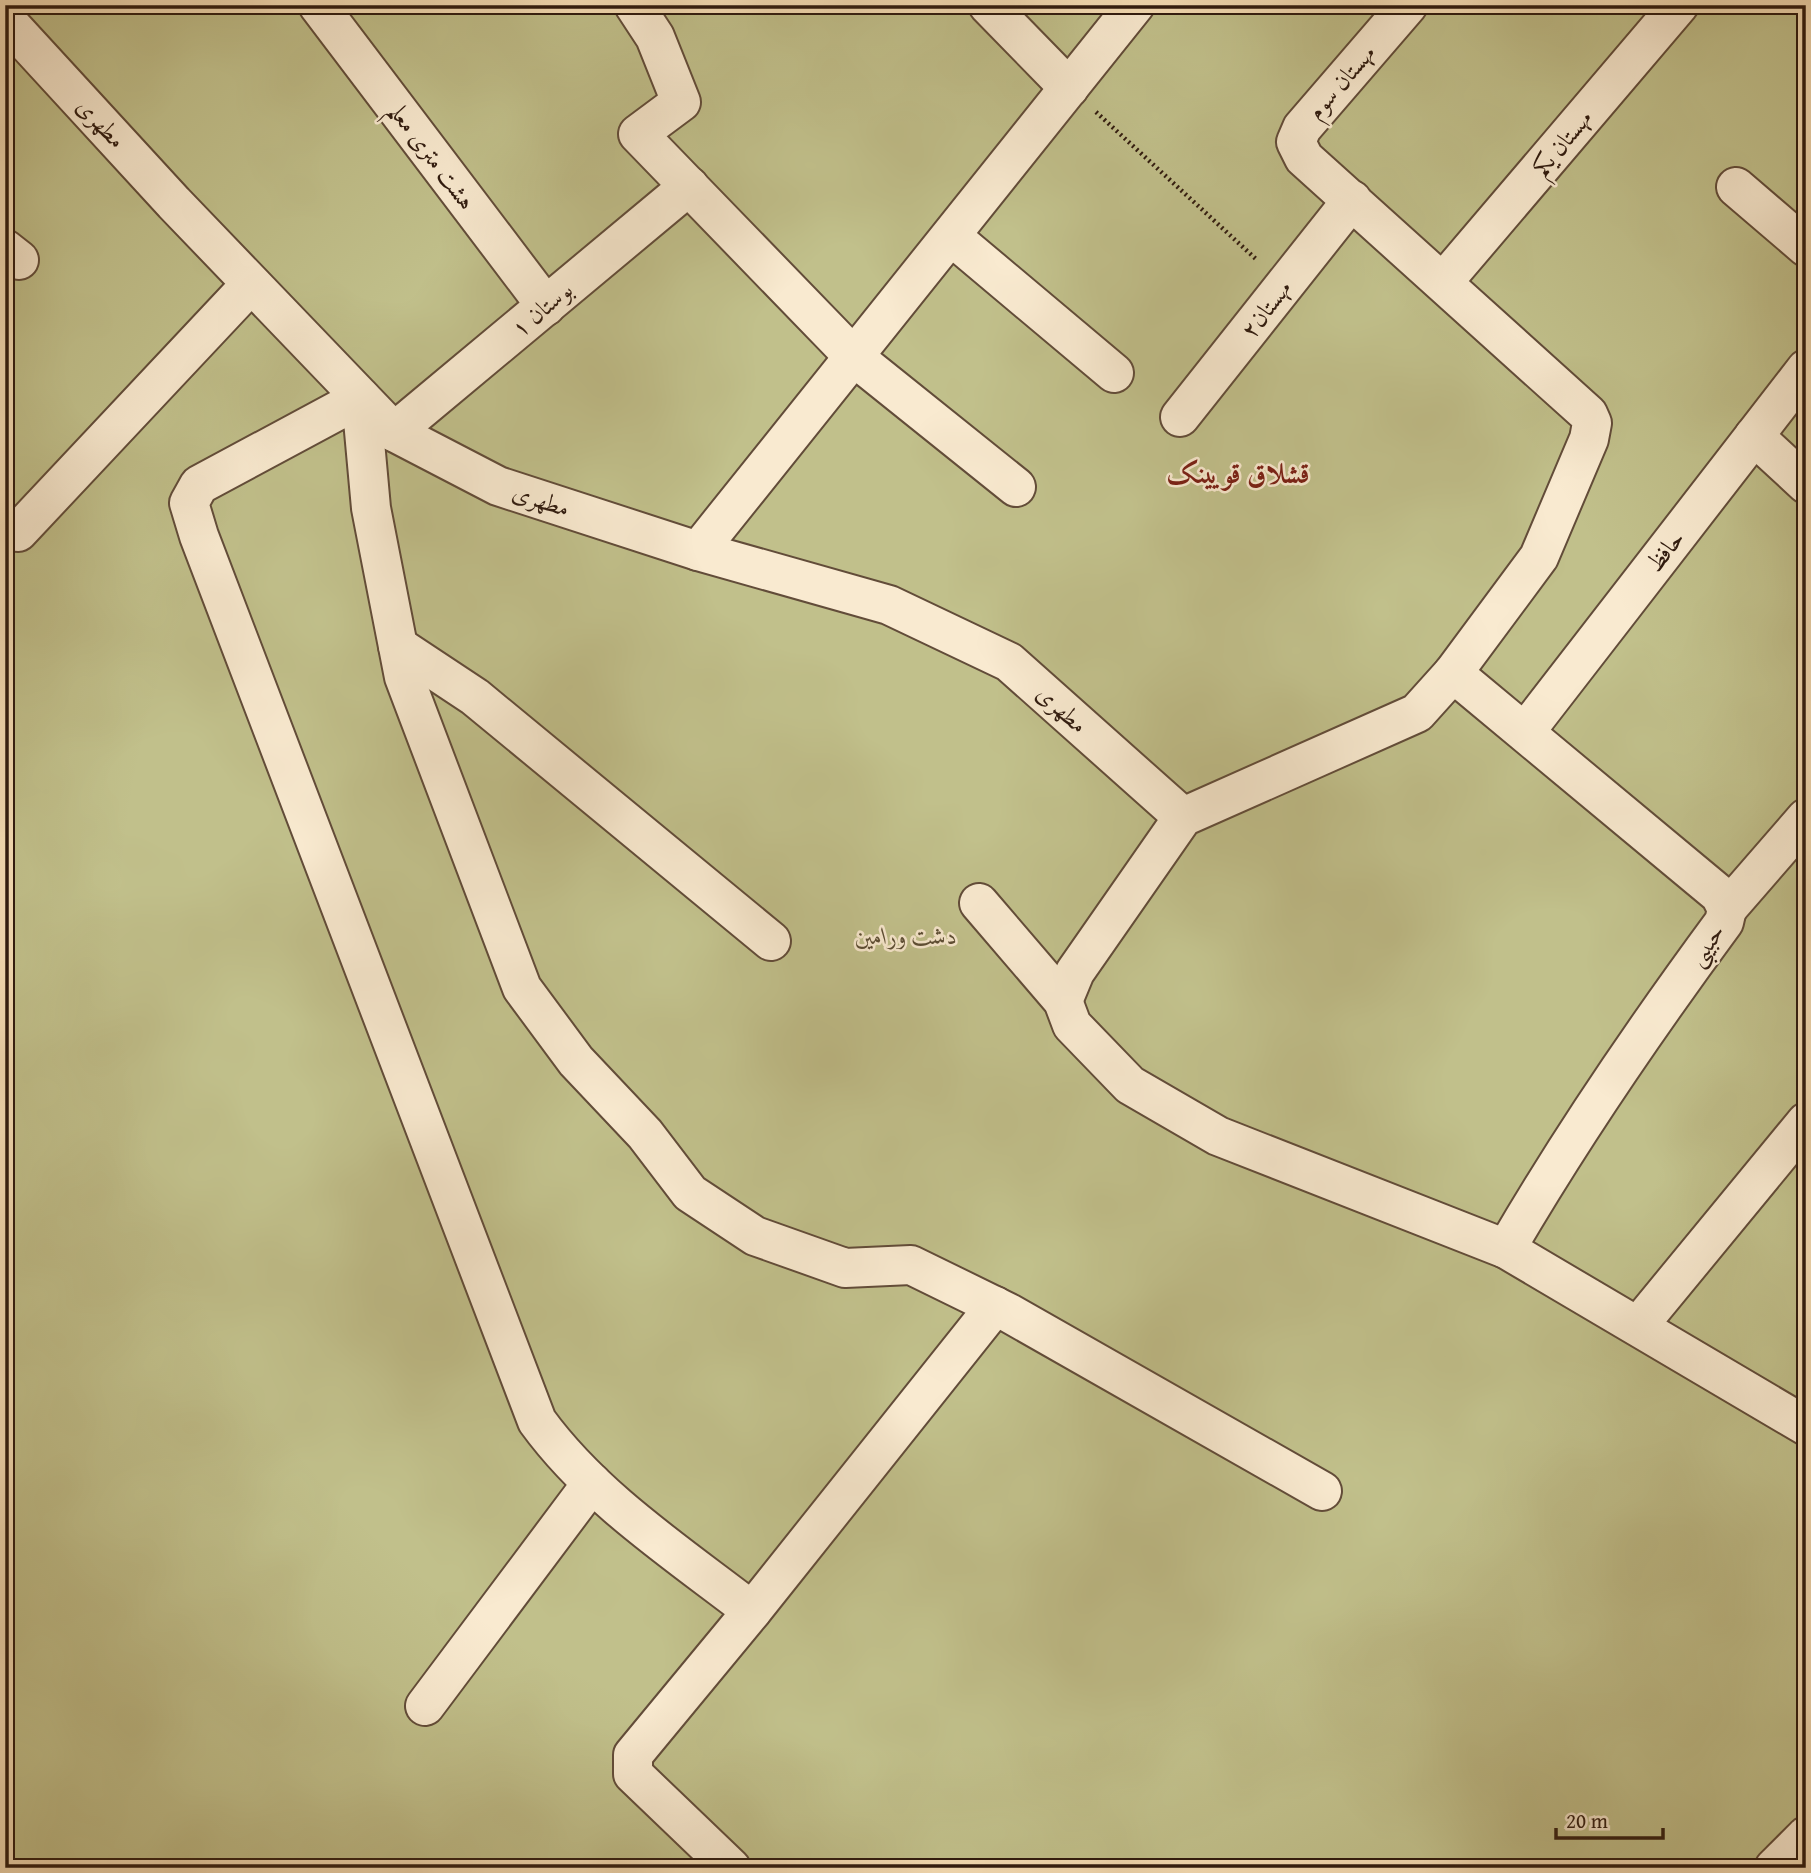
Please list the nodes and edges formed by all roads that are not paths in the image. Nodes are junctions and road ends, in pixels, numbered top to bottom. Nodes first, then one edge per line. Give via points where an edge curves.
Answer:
1 (318, 5) edge
2 (634, 5) edge
3 (988, 5) edge
4 (1135, 5) edge
5 (1408, 5) edge
6 (1679, 5) edge
7 (5, 19) edge
8 (1069, 88) junction
9 (689, 186) junction
10 (1736, 187) dead end
11 (1352, 200) junction
12 (951, 236) junction
13 (1806, 247) edge
14 (1444, 281) junction
15 (251, 284) junction
16 (546, 306) junction
17 (854, 356) junction
18 (1806, 369) edge
19 (1114, 373) dead end
20 (361, 398) junction
21 (1180, 417) dead end
22 (394, 432) junction
23 (1754, 436) junction
24 (1806, 484) edge
25 (1016, 488) dead end
26 (18, 532) dead end
27 (698, 551) junction
28 (398, 646) junction
29 (1453, 673) junction
30 (1525, 732) junction
31 (1183, 817) junction
32 (1806, 818) edge
33 (979, 903) dead end
34 (1727, 909) junction
35 (771, 941) dead end
36 (1063, 1001) junction
37 (1806, 1122) edge
38 (1506, 1249) junction
39 (995, 1306) junction
40 (1639, 1325) junction
41 (1806, 1426) edge
42 (592, 1483) junction
43 (1322, 1491) dead end
44 (752, 1611) junction
45 (425, 1706) dead end
46 (1806, 1836) edge
47 (731, 1868) edge
48 (1774, 1868) edge

1 - 16 street, هشت متری معلم
2 - 9 street via 655,37 681,102 638,134
3 - 8 street
4 - 8 street
5 - 11 street, مهستان سوم via 1302,128 1296,142 1304,158
6 - 14 street, مهستان یکم
7 - 15 street, مطهری
8 - 12 street
9 - 16 street, بوستان ۱
9 - 17 street
10 - 13 street
11 - 14 street
11 - 21 street, مهستان۲
12 - 17 street
12 - 19 street
14 - 29 street via 1588,414 1592,423 1539,557
15 - 20 street, مطهری
15 - 26 street
16 - 22 street, بوستان ۱
17 - 25 street
17 - 27 street
18 - 23 street, حافظ
20 - 22 street, مطهری
20 - 28 street via 371,508
20 - 42 street via 199,485 189,503 537,1421 563,1457
22 - 27 street, مطهری via 498,486
23 - 24 street
23 - 30 street, حافظ
27 - 31 street, مطهری via 889,605 1009,662
28 - 35 street via 475,697
28 - 39 street via 404,677 522,988 576,1062 645,1134 690,1193 755,1236 845,1268 911,1265
29 - 30 street, حبیبی
29 - 31 street via 1417,713
30 - 34 street, حبیبی via 1720,895
31 - 36 street via 1075,972
32 - 34 street
33 - 36 street
34 - 38 street, حبیبی via 1724,922 1582,1123
36 - 38 street via 1072,1026 1130,1085 1218,1136
37 - 40 street
38 - 40 street
39 - 43 street
39 - 44 street
40 - 41 street
42 - 44 street
42 - 45 street
44 - 47 street via 633,1755 633,1774
46 - 48 street

